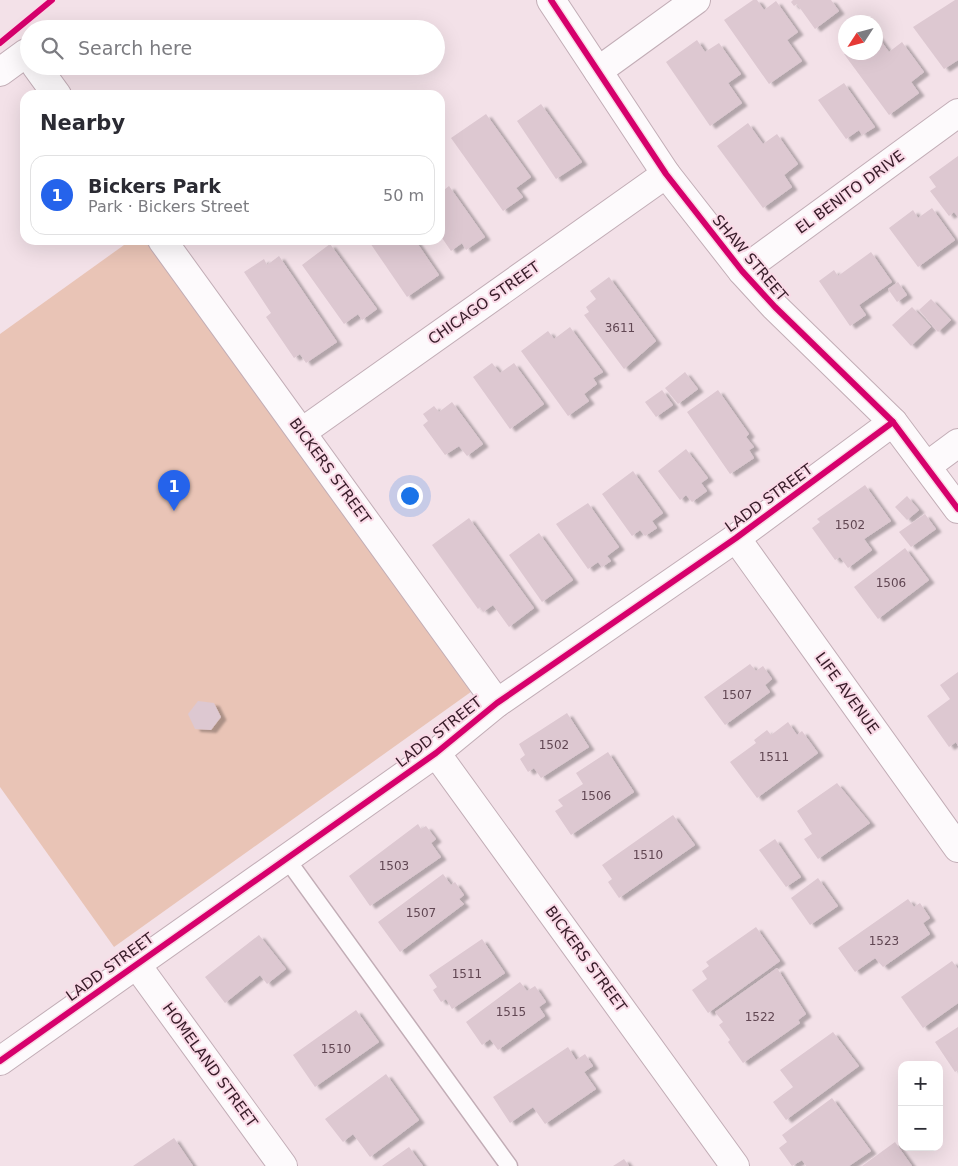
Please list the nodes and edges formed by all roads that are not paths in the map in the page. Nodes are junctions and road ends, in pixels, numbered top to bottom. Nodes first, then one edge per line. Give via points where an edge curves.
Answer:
1 (551, 0) edge
2 (696, 0) edge
3 (20, 63) edge
4 (598, 71) junction
5 (0, 72) edge
6 (42, 75) edge
7 (53, 90) edge
8 (958, 114) edge
9 (666, 174) junction
10 (166, 245) edge
11 (742, 271) junction
12 (893, 422) junction
13 (302, 432) junction
14 (958, 444) edge
15 (927, 466) junction
16 (958, 509) edge
17 (736, 538) junction
18 (497, 703) junction
19 (436, 753) junction
20 (958, 848) edge
21 (286, 858) junction
22 (136, 964) junction
23 (0, 1061) edge
24 (283, 1166) edge
25 (509, 1166) edge
26 (735, 1166) edge

1 - 4 street, SHAW STREET
2 - 4 street
3 - 5 street
4 - 9 street, SHAW STREET
6 - 7 street
8 - 11 street, EL BENITO DRIVE
9 - 11 street, SHAW STREET
9 - 13 street, CHICAGO STREET
10 - 13 street, BICKERS STREET
11 - 12 street, SHAW STREET
12 - 15 street, SHAW STREET
12 - 17 street, LADD STREET
13 - 18 street, BICKERS STREET
14 - 15 street
15 - 16 street, SHAW STREET
17 - 18 street, LADD STREET
17 - 20 street, LIFE AVENUE
18 - 19 street, LADD STREET
19 - 21 street, LADD STREET
19 - 26 street, BICKERS STREET
21 - 22 street, LADD STREET
21 - 25 lane
22 - 23 street, LADD STREET
22 - 24 street, HOMELAND STREET

